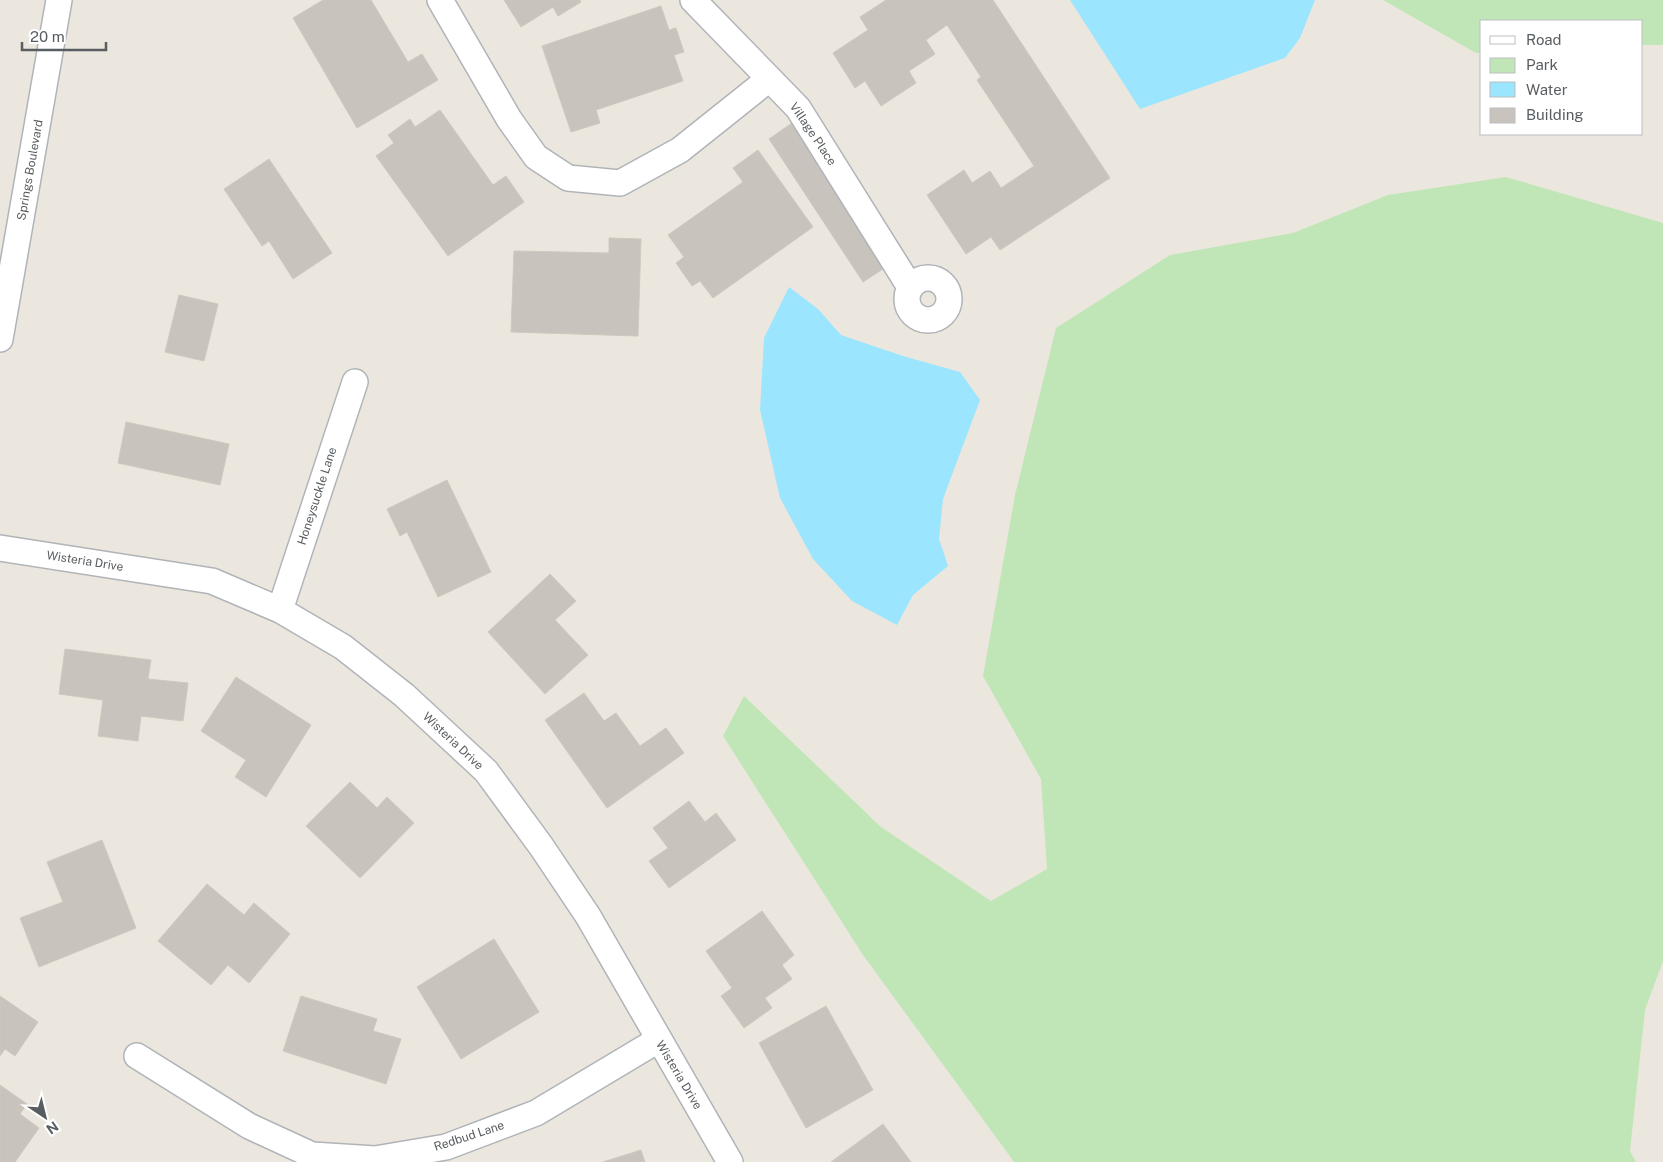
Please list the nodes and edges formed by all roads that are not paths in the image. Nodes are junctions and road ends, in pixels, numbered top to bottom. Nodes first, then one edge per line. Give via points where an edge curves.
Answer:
1 (59, 0) edge
2 (440, 0) edge
3 (693, 0) edge
4 (769, 79) junction
5 (910, 287) dead end
6 (0, 339) edge
7 (355, 382) dead end
8 (0, 548) edge
9 (280, 610) junction
10 (658, 1040) junction
11 (136, 1056) dead end
12 (312, 1158) edge
13 (730, 1162) edge

1 - 6 street, Springs Boulevard
2 - 4 street via 509,119 536,157 568,178 620,183 680,150
3 - 4 street, Village Place
4 - 5 street, Village Place via 798,108
7 - 9 street, Honeysuckle Lane
8 - 9 street, Wisteria Drive via 212,581
9 - 10 street, Wisteria Drive via 343,647 404,695 486,772 588,916
10 - 12 street, Redbud Lane via 536,1113 446,1147 375,1159
10 - 13 street, Wisteria Drive
11 - 12 street, Redbud Lane via 249,1126

